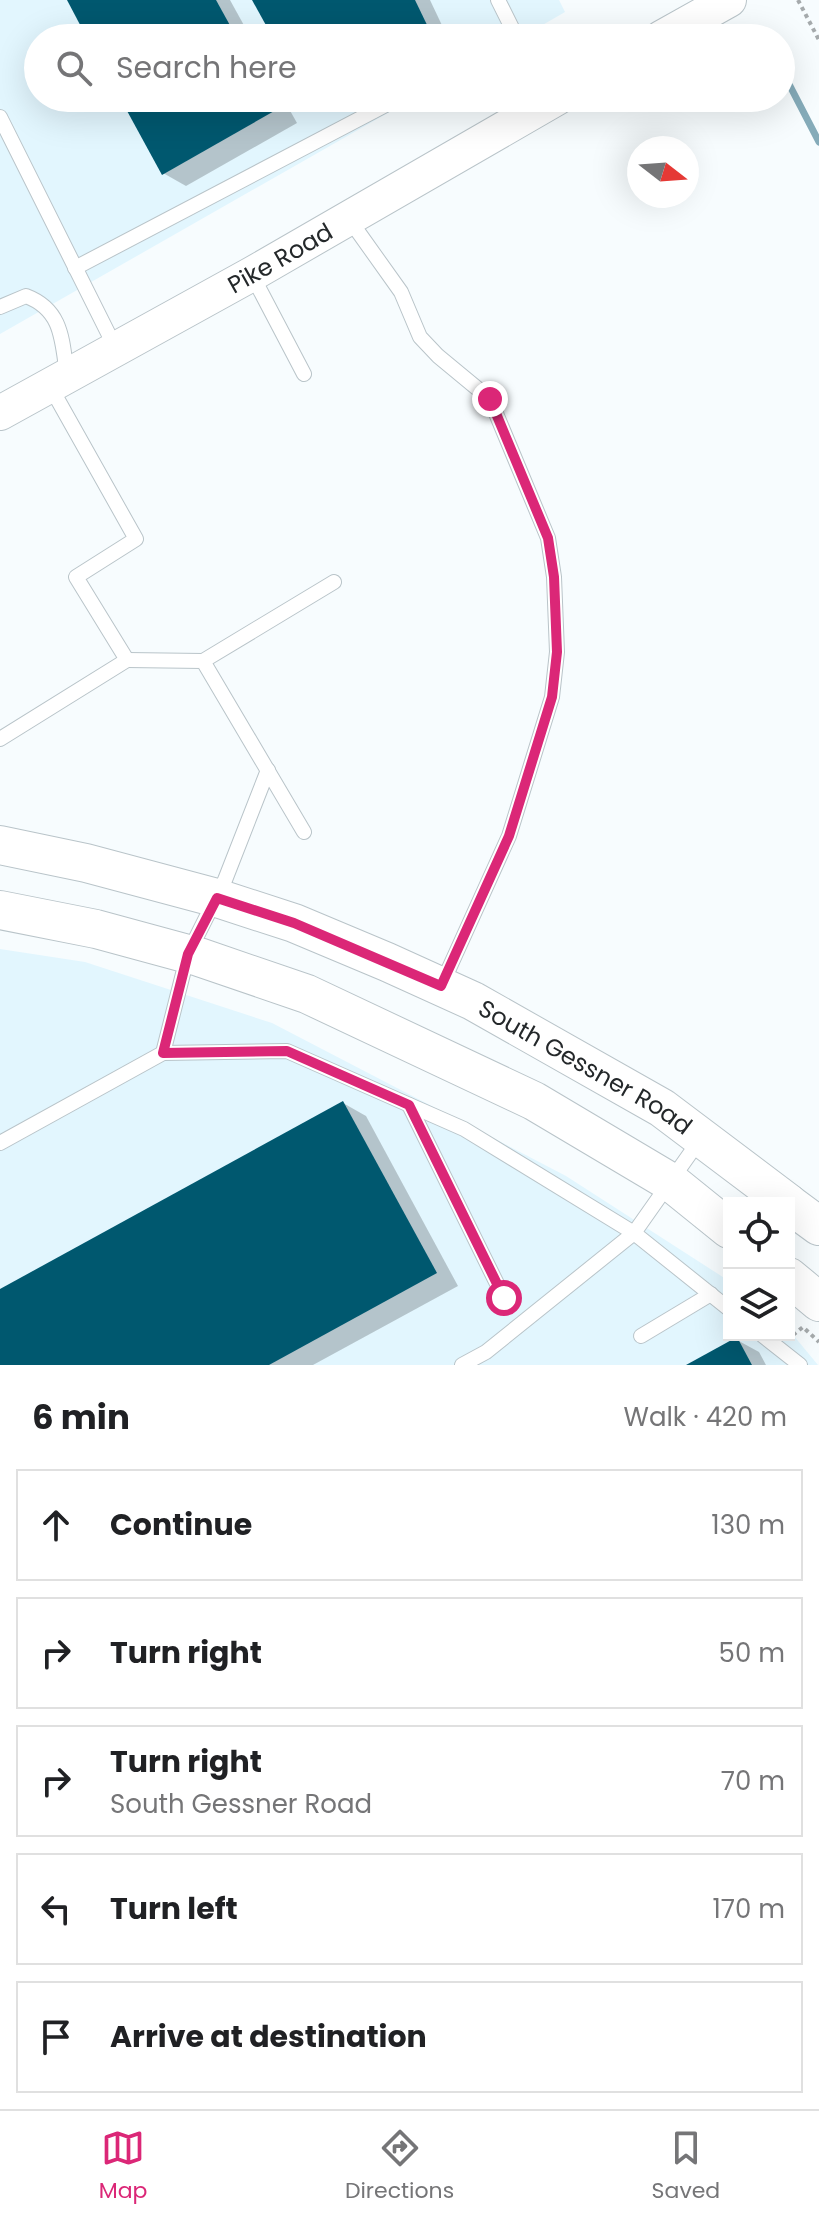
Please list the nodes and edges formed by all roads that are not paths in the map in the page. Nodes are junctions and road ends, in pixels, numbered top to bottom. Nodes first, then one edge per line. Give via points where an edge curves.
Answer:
1 (498, 0) edge
2 (729, 0) edge
3 (509, 24) edge
4 (686, 24) edge
5 (372, 112) edge
6 (532, 112) edge
7 (0, 117) edge
8 (349, 219) junction
9 (75, 268) junction
10 (252, 274) junction
11 (0, 307) edge
12 (116, 349) junction
13 (304, 374) dead end
14 (58, 381) junction
15 (0, 413) edge
16 (334, 582) dead end
17 (127, 660) junction
18 (203, 661) junction
19 (0, 739) edge
20 (268, 770) junction
21 (304, 832) dead end
22 (0, 845) edge
23 (217, 898) junction
24 (0, 910) edge
25 (188, 954) junction
26 (441, 986) junction
27 (163, 1053) junction
28 (409, 1105) junction
29 (701, 1137) junction
30 (0, 1143) edge
31 (670, 1182) junction
32 (781, 1197) edge
33 (795, 1208) edge
34 (723, 1224) edge
35 (819, 1226) edge
36 (634, 1233) junction
37 (795, 1282) edge
38 (711, 1294) junction
39 (504, 1298) dead end
40 (819, 1302) edge
41 (723, 1304) edge
42 (641, 1336) dead end
43 (770, 1341) edge
44 (462, 1365) edge
45 (800, 1365) edge

1 - 3 lane
2 - 4 street
5 - 9 lane
6 - 8 street, Pike Road
7 - 9 lane
8 - 10 street, Pike Road
8 - 26 lane via 401,292 420,337 490,399 548,538 554,577 557,652 552,697 509,836
9 - 12 lane
10 - 12 street, Pike Road
10 - 13 lane
11 - 14 lane via 26,296 52,312 59,328
12 - 14 street, Pike Road
14 - 15 street, Pike Road
14 - 17 lane via 136,539 76,577
16 - 18 lane
17 - 18 lane
17 - 19 lane
18 - 20 lane
20 - 21 lane
20 - 23 lane
22 - 23 main road, South Gessner Road
23 - 25 lane
23 - 26 main road, South Gessner Road via 294,923
24 - 25 main road
25 - 27 lane
25 - 31 main road via 307,994 534,1101
26 - 29 main road, South Gessner Road via 662,1108
27 - 28 lane via 287,1051
27 - 30 lane
28 - 36 lane via 464,1129
28 - 39 lane
29 - 31 lane
29 - 32 main road, South Gessner Road
31 - 34 main road
31 - 36 lane
33 - 35 main road, South Gessner Road
36 - 38 lane
36 - 44 lane via 486,1352
37 - 40 main road
38 - 41 lane
38 - 42 lane
43 - 45 lane

